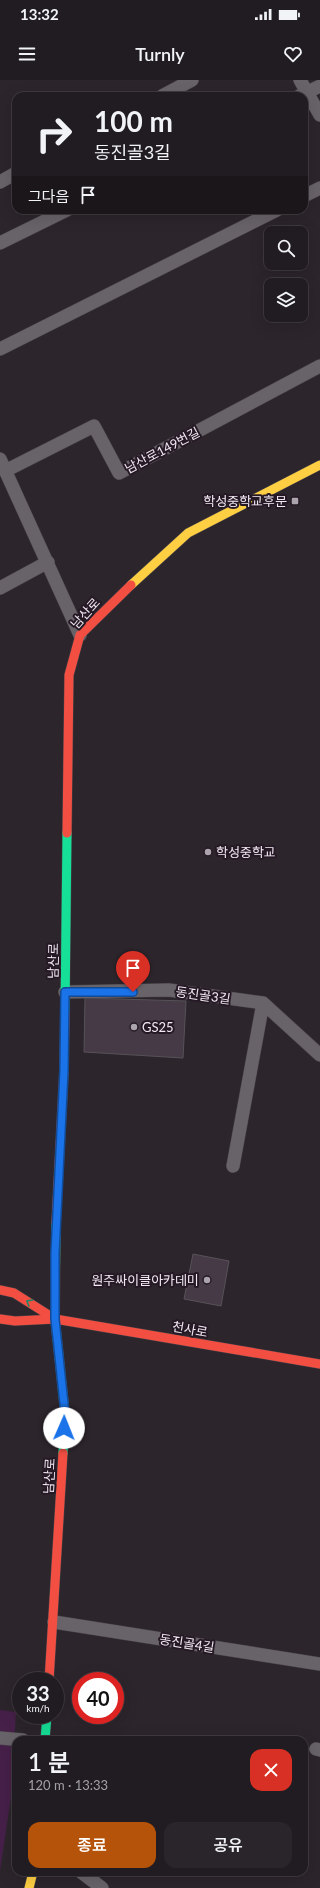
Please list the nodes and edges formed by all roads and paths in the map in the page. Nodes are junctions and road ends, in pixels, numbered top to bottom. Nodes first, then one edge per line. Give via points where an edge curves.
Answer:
1 (192, 80) edge
2 (300, 80) edge
3 (320, 86) edge
4 (170, 92) edge
5 (303, 92) edge
6 (307, 92) edge
7 (308, 100) edge
8 (320, 115) edge
9 (12, 175) edge
10 (0, 182) edge
11 (320, 188) edge
12 (308, 194) edge
13 (59, 214) edge
14 (269, 214) edge
15 (0, 243) edge
16 (0, 349) edge
17 (320, 366) edge
18 (2, 465) edge
19 (320, 465) edge
20 (48, 562) junction
21 (0, 588) edge
22 (80, 635) junction
23 (65, 992) junction
24 (263, 1003) junction
25 (320, 1055) edge
26 (233, 1166) dead end
27 (0, 1290) edge
28 (0, 1319) edge
29 (55, 1319) junction
30 (320, 1364) edge
31 (54, 1622) junction
32 (320, 1664) edge
33 (50, 1672) edge
34 (47, 1724) edge
35 (46, 1736) edge
36 (0, 1738) edge
37 (12, 1739) edge
38 (31, 1876) edge
39 (86, 1876) edge
40 (29, 1888) edge
41 (102, 1888) edge

1 - 4 lane
2 - 5 lane
3 - 6 lane
7 - 8 lane
9 - 10 lane
11 - 12 lane
13 - 15 lane
14 - 16 lane
17 - 18 lane, 남산로149번길 via 119,473 94,426
18 - 20 lane, 남산로149번길
19 - 22 street, 남산로 via 188,533
20 - 21 lane
20 - 22 lane, 남산로149번길
22 - 23 street, 남산로 via 69,675
23 - 24 lane, 동진골3길 via 169,990
23 - 29 street, 남산로 via 55,1253
24 - 25 lane
24 - 26 lane
29 -> 27 street, 천사로 via 14,1293
28 - 29 street, 천사로
29 - 30 street, 천사로
29 - 31 street, 남산로 via 65,1413
31 - 32 lane, 동진골4길
31 - 33 street, 남산로
34 - 35 street
36 - 37 lane
38 - 40 street
39 - 41 lane

